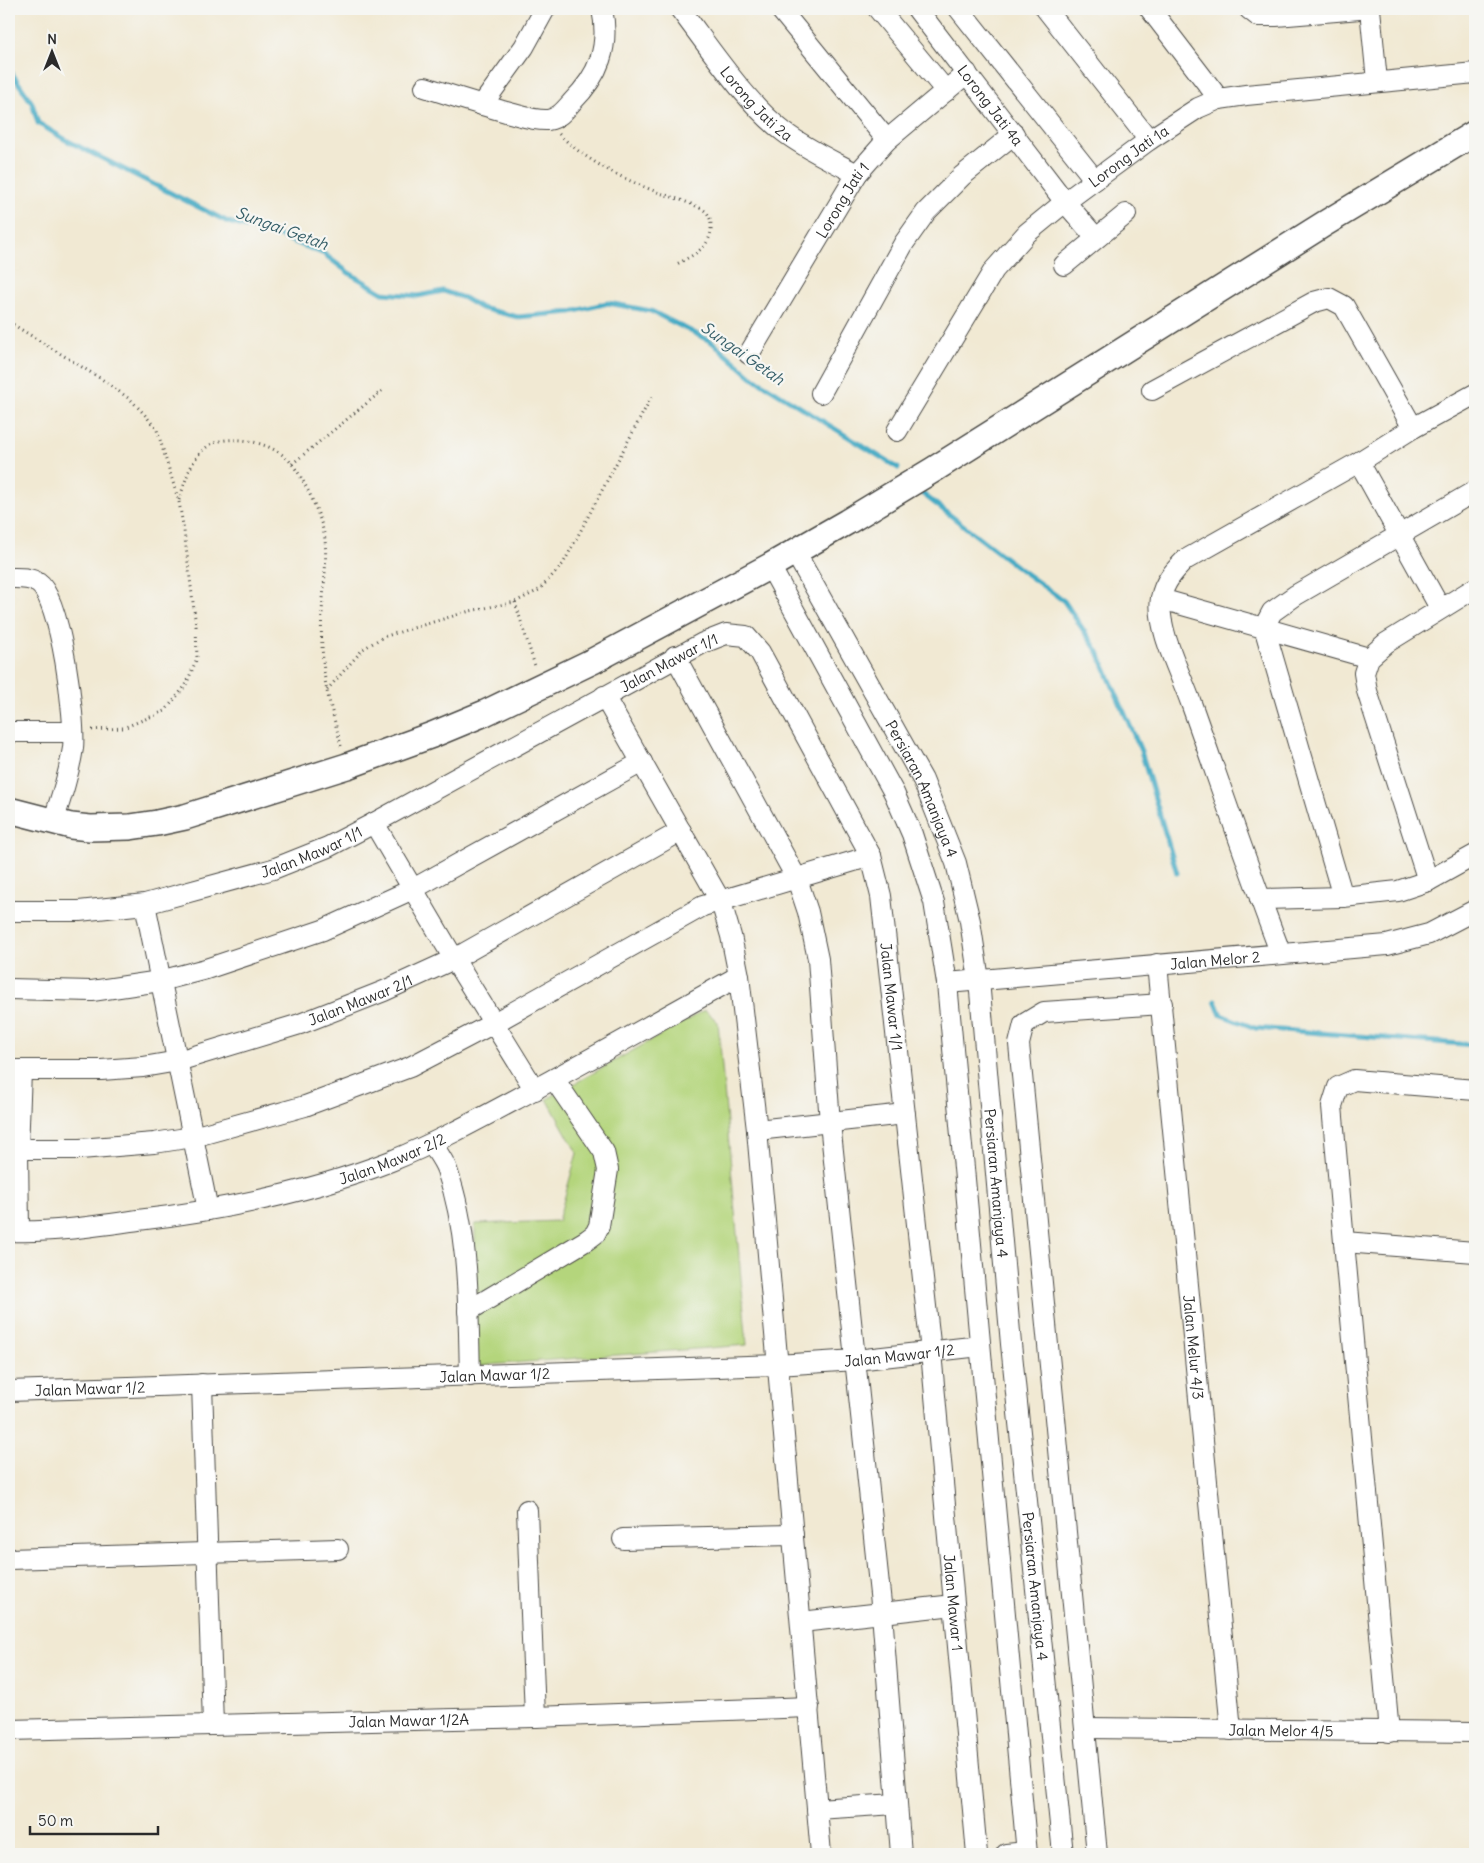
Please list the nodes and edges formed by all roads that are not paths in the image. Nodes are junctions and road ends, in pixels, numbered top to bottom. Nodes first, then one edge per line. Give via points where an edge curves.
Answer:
1 (545, 9) edge
2 (602, 9) edge
3 (680, 9) edge
4 (780, 9) edge
5 (878, 9) edge
6 (959, 9) edge
7 (1046, 9) edge
8 (1150, 9) edge
9 (1249, 9) edge
10 (1360, 9) edge
11 (1370, 9) edge
12 (923, 11) edge
13 (1475, 72) edge
14 (967, 73) junction
15 (1377, 81) junction
16 (425, 88) dead end
17 (946, 91) junction
18 (1219, 99) junction
19 (482, 105) junction
20 (1475, 133) edge
21 (1014, 134) junction
22 (887, 140) junction
23 (1149, 140) junction
24 (857, 174) junction
25 (1095, 180) junction
26 (1065, 202) junction
27 (1126, 214) dead end
28 (1096, 238) junction
29 (1064, 265) dead end
30 (749, 354) dead end
31 (1152, 390) dead end
32 (821, 393) dead end
33 (1475, 394) edge
34 (1413, 428) junction
35 (897, 431) dead end
36 (1359, 462) junction
37 (1475, 491) edge
38 (1400, 535) junction
39 (795, 552) junction
40 (770, 566) junction
41 (9, 578) edge
42 (1475, 588) edge
43 (1161, 599) junction
44 (1440, 608) junction
45 (1264, 627) junction
46 (675, 656) junction
47 (1369, 658) junction
48 (604, 696) junction
49 (9, 732) edge
50 (73, 732) junction
51 (642, 762) junction
52 (9, 810) edge
53 (53, 822) junction
54 (374, 823) junction
55 (681, 831) junction
56 (1475, 855) edge
57 (871, 856) junction
58 (797, 879) junction
59 (1428, 881) junction
60 (412, 888) junction
61 (1343, 897) junction
62 (1260, 899) junction
63 (720, 902) junction
64 (145, 904) junction
65 (1475, 910) edge
66 (9, 911) edge
67 (1281, 954) junction
68 (454, 958) junction
69 (1157, 964) junction
70 (739, 976) junction
71 (978, 980) junction
72 (160, 981) junction
73 (947, 983) junction
74 (9, 989) edge
75 (1162, 1004) junction
76 (494, 1023) junction
77 (178, 1061) junction
78 (15, 1070) edge
79 (554, 1079) junction
80 (535, 1090) junction
81 (1475, 1090) edge
82 (905, 1114) junction
83 (830, 1123) junction
84 (756, 1130) junction
85 (193, 1137) junction
86 (432, 1144) junction
87 (13, 1150) edge
88 (208, 1210) junction
89 (14, 1231) edge
90 (1344, 1242) junction
91 (1475, 1252) edge
92 (468, 1311) junction
93 (980, 1346) junction
94 (930, 1352) junction
95 (856, 1360) junction
96 (777, 1365) junction
97 (470, 1376) junction
98 (202, 1384) junction
99 (9, 1391) edge
100 (528, 1510) dead end
101 (793, 1535) junction
102 (623, 1539) dead end
103 (338, 1549) dead end
104 (207, 1553) junction
105 (9, 1559) edge
106 (954, 1606) junction
107 (882, 1613) junction
108 (801, 1622) junction
109 (809, 1708) junction
110 (535, 1717) junction
111 (213, 1725) junction
112 (1086, 1728) junction
113 (9, 1730) edge
114 (1231, 1730) junction
115 (1389, 1732) junction
116 (1475, 1732) edge
117 (896, 1804) junction
118 (817, 1809) junction
119 (1027, 1853) edge
120 (821, 1854) edge
121 (901, 1854) edge
122 (977, 1854) edge
123 (1006, 1854) edge
124 (1063, 1854) edge
125 (1097, 1854) edge

1 - 19 street via 524,47
2 - 19 street via 604,42 599,66 586,88 559,116 547,120 527,118
3 - 24 street, Lorong Jati 2a via 762,112 784,132
4 - 22 street
5 - 17 street
6 - 25 street
7 - 23 street
8 - 18 street
9 - 10 street via 1258,16
11 - 15 street
12 - 14 street, Lorong Jati 4a
13 - 15 street, Lorong Jati 1a
14 - 17 street, Lorong Jati 1
14 - 21 street, Lorong Jati 4a
15 - 18 street, Lorong Jati 1a
16 - 19 street
17 - 22 street, Lorong Jati 1
18 - 23 street, Lorong Jati 1a via 1198,108
20 - 39 main road via 896,493
21 - 26 street, Lorong Jati 4a
21 - 32 street via 962,176 926,212 904,243
22 - 24 street, Lorong Jati 1
23 - 25 street, Lorong Jati 1a
24 - 30 street, Lorong Jati 1
25 - 26 street, Lorong Jati 1a
26 - 28 street, Lorong Jati 4a
26 - 35 street, Lorong Jati 1a via 1027,232 994,270
27 - 28 street
28 - 29 street
31 - 34 street via 1314,302 1329,298 1344,306
33 - 34 street
34 - 36 street
36 - 38 street
36 - 43 street via 1185,560 1168,578
37 - 38 street
38 - 44 street
38 - 45 street via 1296,595 1272,612
39 - 40 main road
39 - 71 street, Persiaran Amanjaya 4 via 924,780 956,863 970,921
40 - 53 main road via 593,661 485,713 347,766 157,823 90,828
40 - 73 street, Persiaran Amanjaya 4 via 898,802 912,834 934,902
41 - 50 street via 40,583 47,594 57,622 71,688
42 - 44 street
43 - 45 street
43 - 62 street via 1162,624 1168,643
44 - 47 street
45 - 47 street
45 - 61 street
46 - 48 street, Jalan Mawar 1/1
46 - 57 street, Jalan Mawar 1/1 via 726,634 746,636 760,652
46 - 58 street
47 - 59 street via 1364,673 1367,691
48 - 51 street
48 - 54 street, Jalan Mawar 1/1
49 - 50 street
50 - 53 street via 69,771
51 - 55 street
51 - 60 street
52 - 53 main road
54 - 60 street
54 - 64 street, Jalan Mawar 1/1 via 328,847 273,869
55 - 63 street
55 - 68 street, Jalan Mawar 2/1
56 - 59 street
57 - 58 street
57 - 82 street, Jalan Mawar 1/1 via 882,896
58 - 63 street
58 - 83 street via 818,958
59 - 61 street via 1398,891
60 - 68 street
60 - 72 street via 323,930
61 - 62 street
62 - 67 street
63 - 70 street
63 - 76 street via 704,906
64 - 66 street, Jalan Mawar 1/1 via 79,911
64 - 72 street
65 - 67 street, Jalan Melor 2 via 1436,931 1387,945
67 - 69 street, Jalan Melor 2
68 - 76 street
68 - 77 street, Jalan Mawar 2/1 via 384,991 300,1024
69 - 71 street, Jalan Melor 2
69 - 75 street, Jalan Melur 4/3
70 - 79 street, Jalan Mawar 2/2
70 - 84 street
71 - 73 street, Jalan Melor 2
71 - 124 street, Persiaran Amanjaya 4
72 - 74 street via 92,990
72 - 77 street
73 - 93 street, Persiaran Amanjaya 4
75 - 112 street via 1044,1012 1024,1024 1019,1044
75 - 114 street, Jalan Melur 4/3
76 - 80 street
76 - 85 street via 410,1066 305,1106
77 - 78 street, Jalan Mawar 2/1 via 109,1069
77 - 85 street
78 - 87 street
79 - 80 street, Jalan Mawar 2/2
79 - 92 street via 608,1162 599,1226 587,1240
80 - 86 street, Jalan Mawar 2/2
81 - 90 street via 1354,1080 1338,1087 1332,1106
82 - 83 street
82 - 94 street, Jalan Mawar 1/1
83 - 84 street
83 - 95 street
84 - 96 street
85 - 87 street via 80,1149
85 - 88 street
86 - 88 street, Jalan Mawar 2/2 via 330,1181
86 - 92 street via 447,1168 462,1226
87 - 89 street
88 - 89 street, Jalan Mawar 2/2 via 116,1223
90 - 91 street
90 - 115 street
92 - 97 street
93 - 94 street, Jalan Mawar 1/2
93 - 119 street, Persiaran Amanjaya 4
94 - 95 street, Jalan Mawar 1/2
94 - 106 street, Jalan Mawar 1
95 - 96 street, Jalan Mawar 1/2
95 - 107 street
96 - 97 street, Jalan Mawar 1/2
96 - 101 street
97 - 98 street, Jalan Mawar 1/2
98 - 99 street, Jalan Mawar 1/2
98 - 104 street
100 - 110 street
101 - 102 street
101 - 108 street
103 - 104 street
104 - 105 street
104 - 111 street
106 - 107 street
106 - 122 street, Jalan Mawar 1
107 - 108 street
107 - 117 street
108 - 109 street
109 - 110 street, Jalan Mawar 1/2A
109 - 118 street
110 - 111 street, Jalan Mawar 1/2A
111 - 113 street, Jalan Mawar 1/2A
112 - 114 street, Jalan Melor 4/5
112 - 125 street
114 - 115 street, Jalan Melor 4/5
115 - 116 street, Jalan Melor 4/5
117 - 118 street
117 - 121 street
118 - 120 street
119 - 123 street

